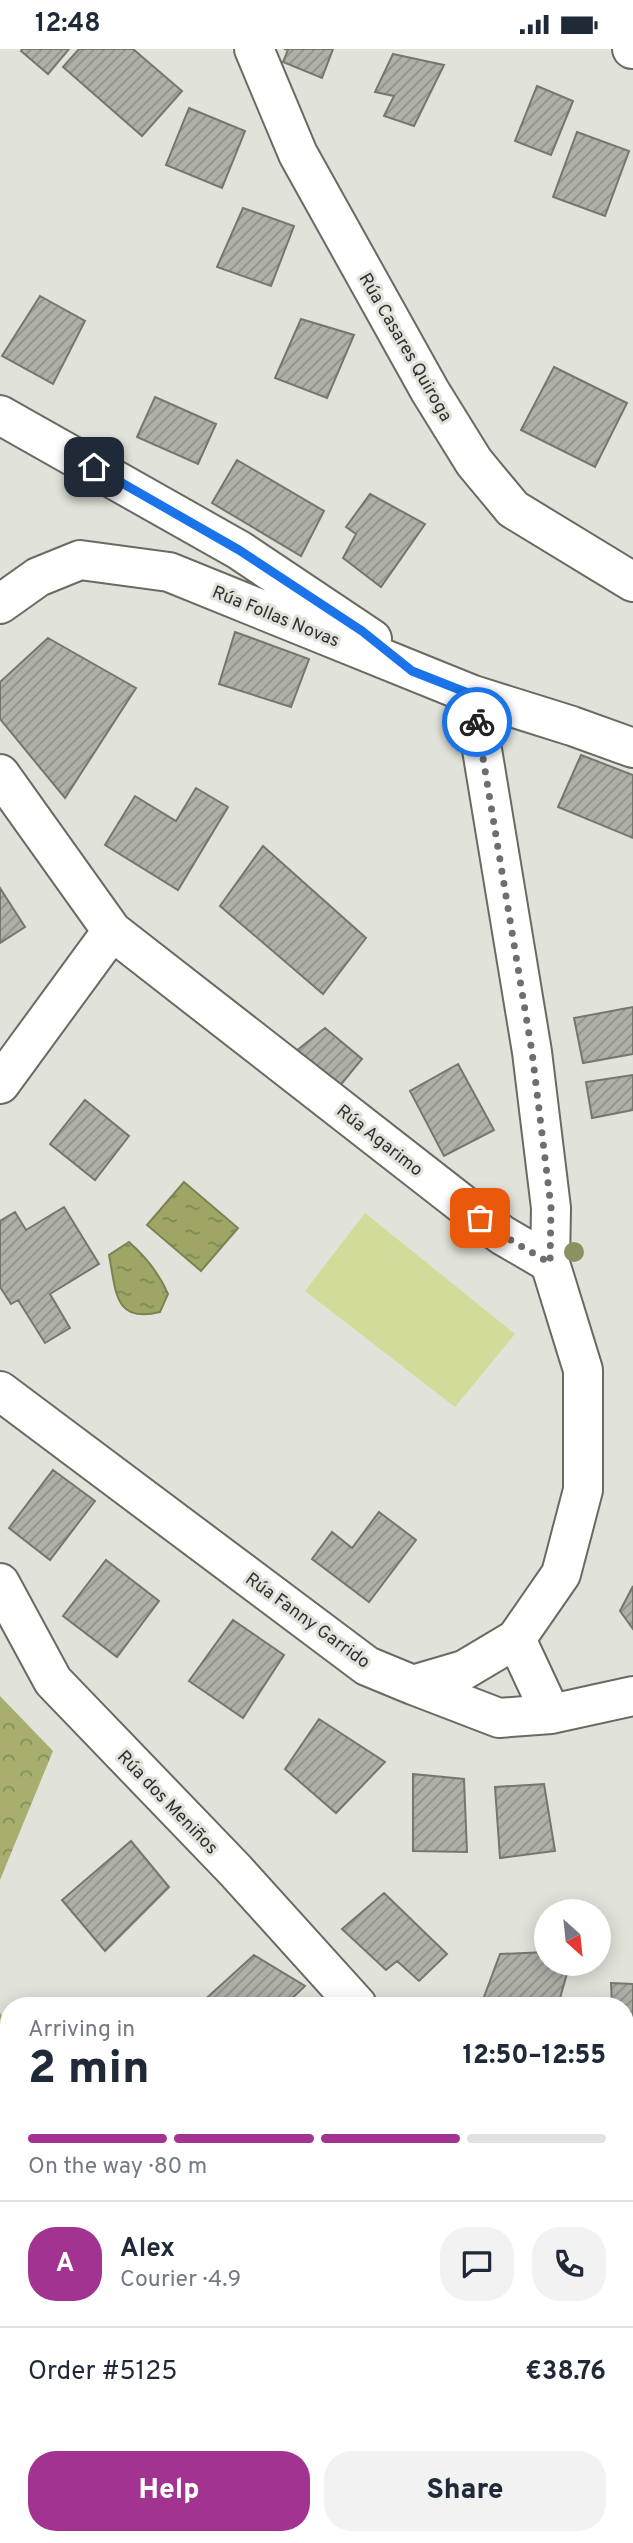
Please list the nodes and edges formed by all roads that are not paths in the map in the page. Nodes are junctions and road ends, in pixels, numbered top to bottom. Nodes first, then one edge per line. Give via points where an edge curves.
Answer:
1 (254, 49) edge
2 (0, 415) edge
3 (633, 582) edge
4 (0, 604) edge
5 (412, 671) junction
6 (473, 695) junction
7 (633, 748) edge
8 (0, 774) edge
9 (113, 931) junction
10 (0, 1084) edge
11 (550, 1263) junction
12 (0, 1391) edge
13 (0, 1583) edge
14 (516, 1639) junction
15 (413, 1685) junction
16 (633, 1696) edge
17 (551, 1714) junction
18 (350, 1997) edge

1 - 3 street, Rúa Casares Quiroga via 298,154 474,462 513,509
2 - 5 street via 239,550 362,631
4 - 5 street, Rúa Follas Novas via 38,577 80,560 169,572
5 - 6 street, Rúa Follas Novas
6 - 7 street, Rúa Follas Novas
6 - 11 street via 532,1052 551,1207
8 - 9 street, Rúa Agarimo
9 - 10 street
9 - 11 street, Rúa Agarimo via 502,1235
11 - 14 street via 583,1370 583,1490 561,1574
12 - 15 street, Rúa Fanny Garrido via 367,1666
13 - 18 street, Rúa dos Meniños via 52,1681
14 - 15 street via 464,1669
14 - 17 street
15 - 17 street, Rúa Fanny Garrido via 499,1718
16 - 17 street, Rúa Fanny Garrido

